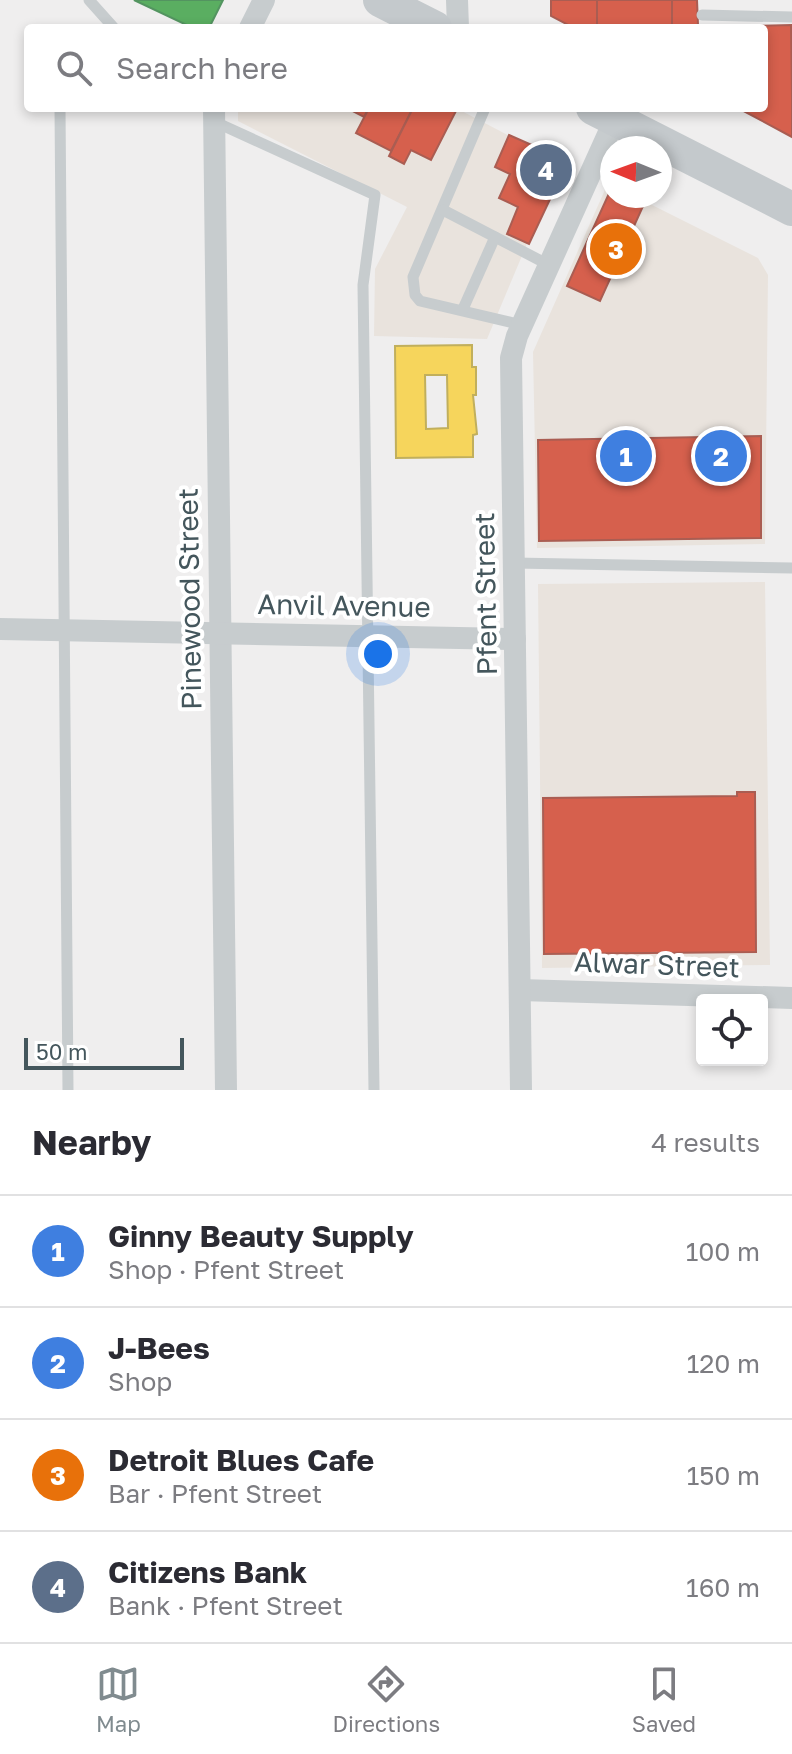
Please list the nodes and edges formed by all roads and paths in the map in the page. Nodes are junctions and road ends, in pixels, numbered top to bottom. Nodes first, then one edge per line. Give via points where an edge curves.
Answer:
1 (89, 0) edge
2 (264, 0) edge
3 (380, 0) edge
4 (457, 0) edge
5 (702, 15) dead end
6 (792, 17) edge
7 (110, 24) edge
8 (252, 24) edge
9 (427, 24) edge
10 (458, 24) edge
11 (60, 112) edge
12 (483, 112) edge
13 (213, 114) edge
14 (604, 114) edge
15 (792, 209) edge
16 (443, 210) junction
17 (495, 237) junction
18 (549, 265) junction
19 (463, 309) junction
20 (522, 325) junction
21 (514, 563) junction
22 (792, 568) edge
23 (0, 629) edge
24 (67, 630) junction
25 (220, 633) junction
26 (365, 636) junction
27 (515, 639) junction
28 (520, 990) junction
29 (792, 998) edge
30 (68, 1090) edge
31 (226, 1090) edge
32 (374, 1090) edge
33 (521, 1090) edge

1 - 7 lane
2 - 8 street
3 - 9 main road
4 - 10 street
5 - 6 lane
11 - 24 lane
12 - 16 lane
13 - 25 street, Pinewood Street
13 - 26 lane via 375,195 363,271
14 - 15 main road
14 - 18 street, Pfent Street
16 - 17 lane
16 - 19 lane via 413,277 414,289 420,301
17 - 18 lane
17 - 19 lane
18 - 20 street, Pfent Street
19 - 20 lane
20 - 21 street, Pfent Street via 511,358
21 - 22 lane
21 - 27 street, Pfent Street
23 - 24 street, Anvil Avenue
24 - 25 street, Anvil Avenue
24 - 30 lane
25 - 26 street, Anvil Avenue
25 - 31 street, Pinewood Street
26 - 27 street, Anvil Avenue
26 - 32 lane
27 - 28 street, Pfent Street
28 - 29 street, Alwar Street
28 - 33 street, Pfent Street

